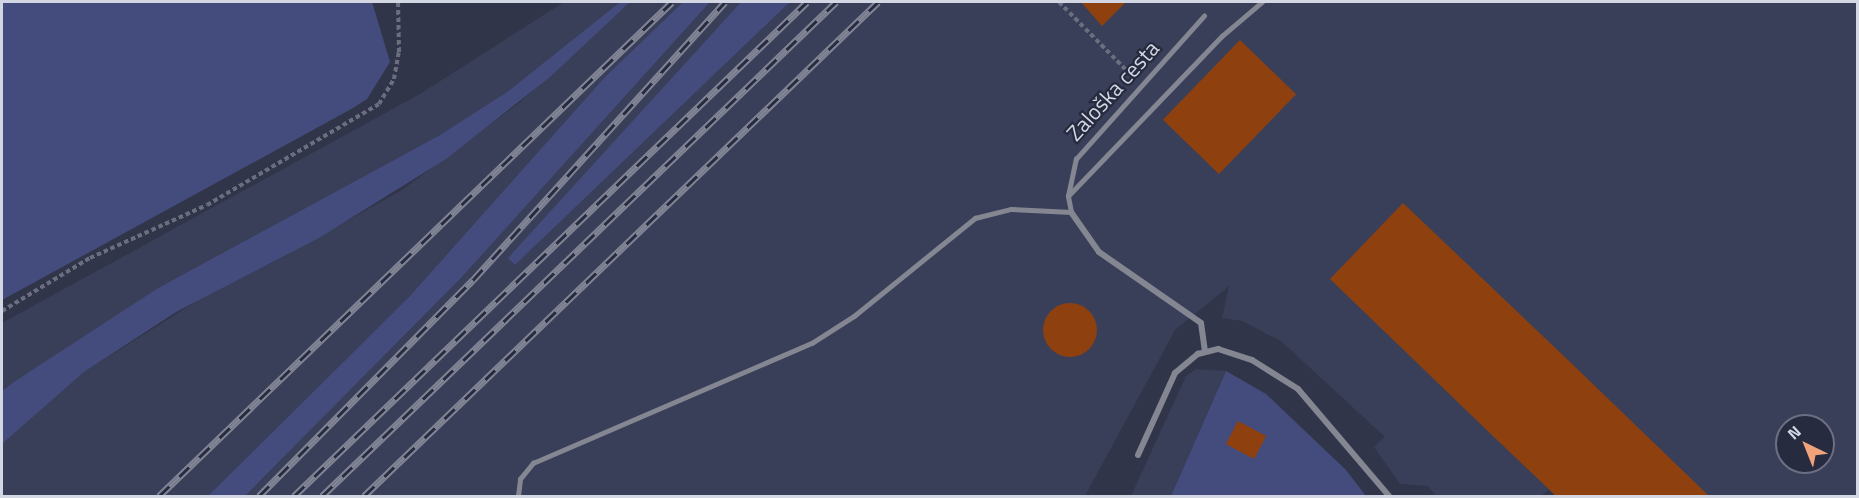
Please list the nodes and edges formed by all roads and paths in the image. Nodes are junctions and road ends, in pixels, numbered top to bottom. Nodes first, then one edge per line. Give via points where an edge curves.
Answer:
1 (398, 2) edge
2 (1059, 2) edge
3 (1262, 2) edge
4 (1203, 16) dead end
5 (1142, 87) junction
6 (1068, 196) junction
7 (1071, 212) junction
8 (2, 311) edge
9 (1205, 351) junction
10 (1138, 455) dead end
11 (518, 496) edge
12 (1389, 496) edge

1 - 8 path via 399,52 394,79 379,104 207,205 90,258
2 - 5 path
3 - 6 lane via 1222,36
4 - 5 lane, Zaloška cesta
5 - 6 lane, Zaloška cesta via 1076,159
6 - 7 lane, Zaloška cesta
7 - 9 street, Zaloška cesta via 1099,252 1201,323
7 - 11 lane via 1011,209 975,218 854,316 812,343 542,458 520,479
9 - 10 street via 1175,373
9 - 12 street via 1218,348 1252,360 1298,389

